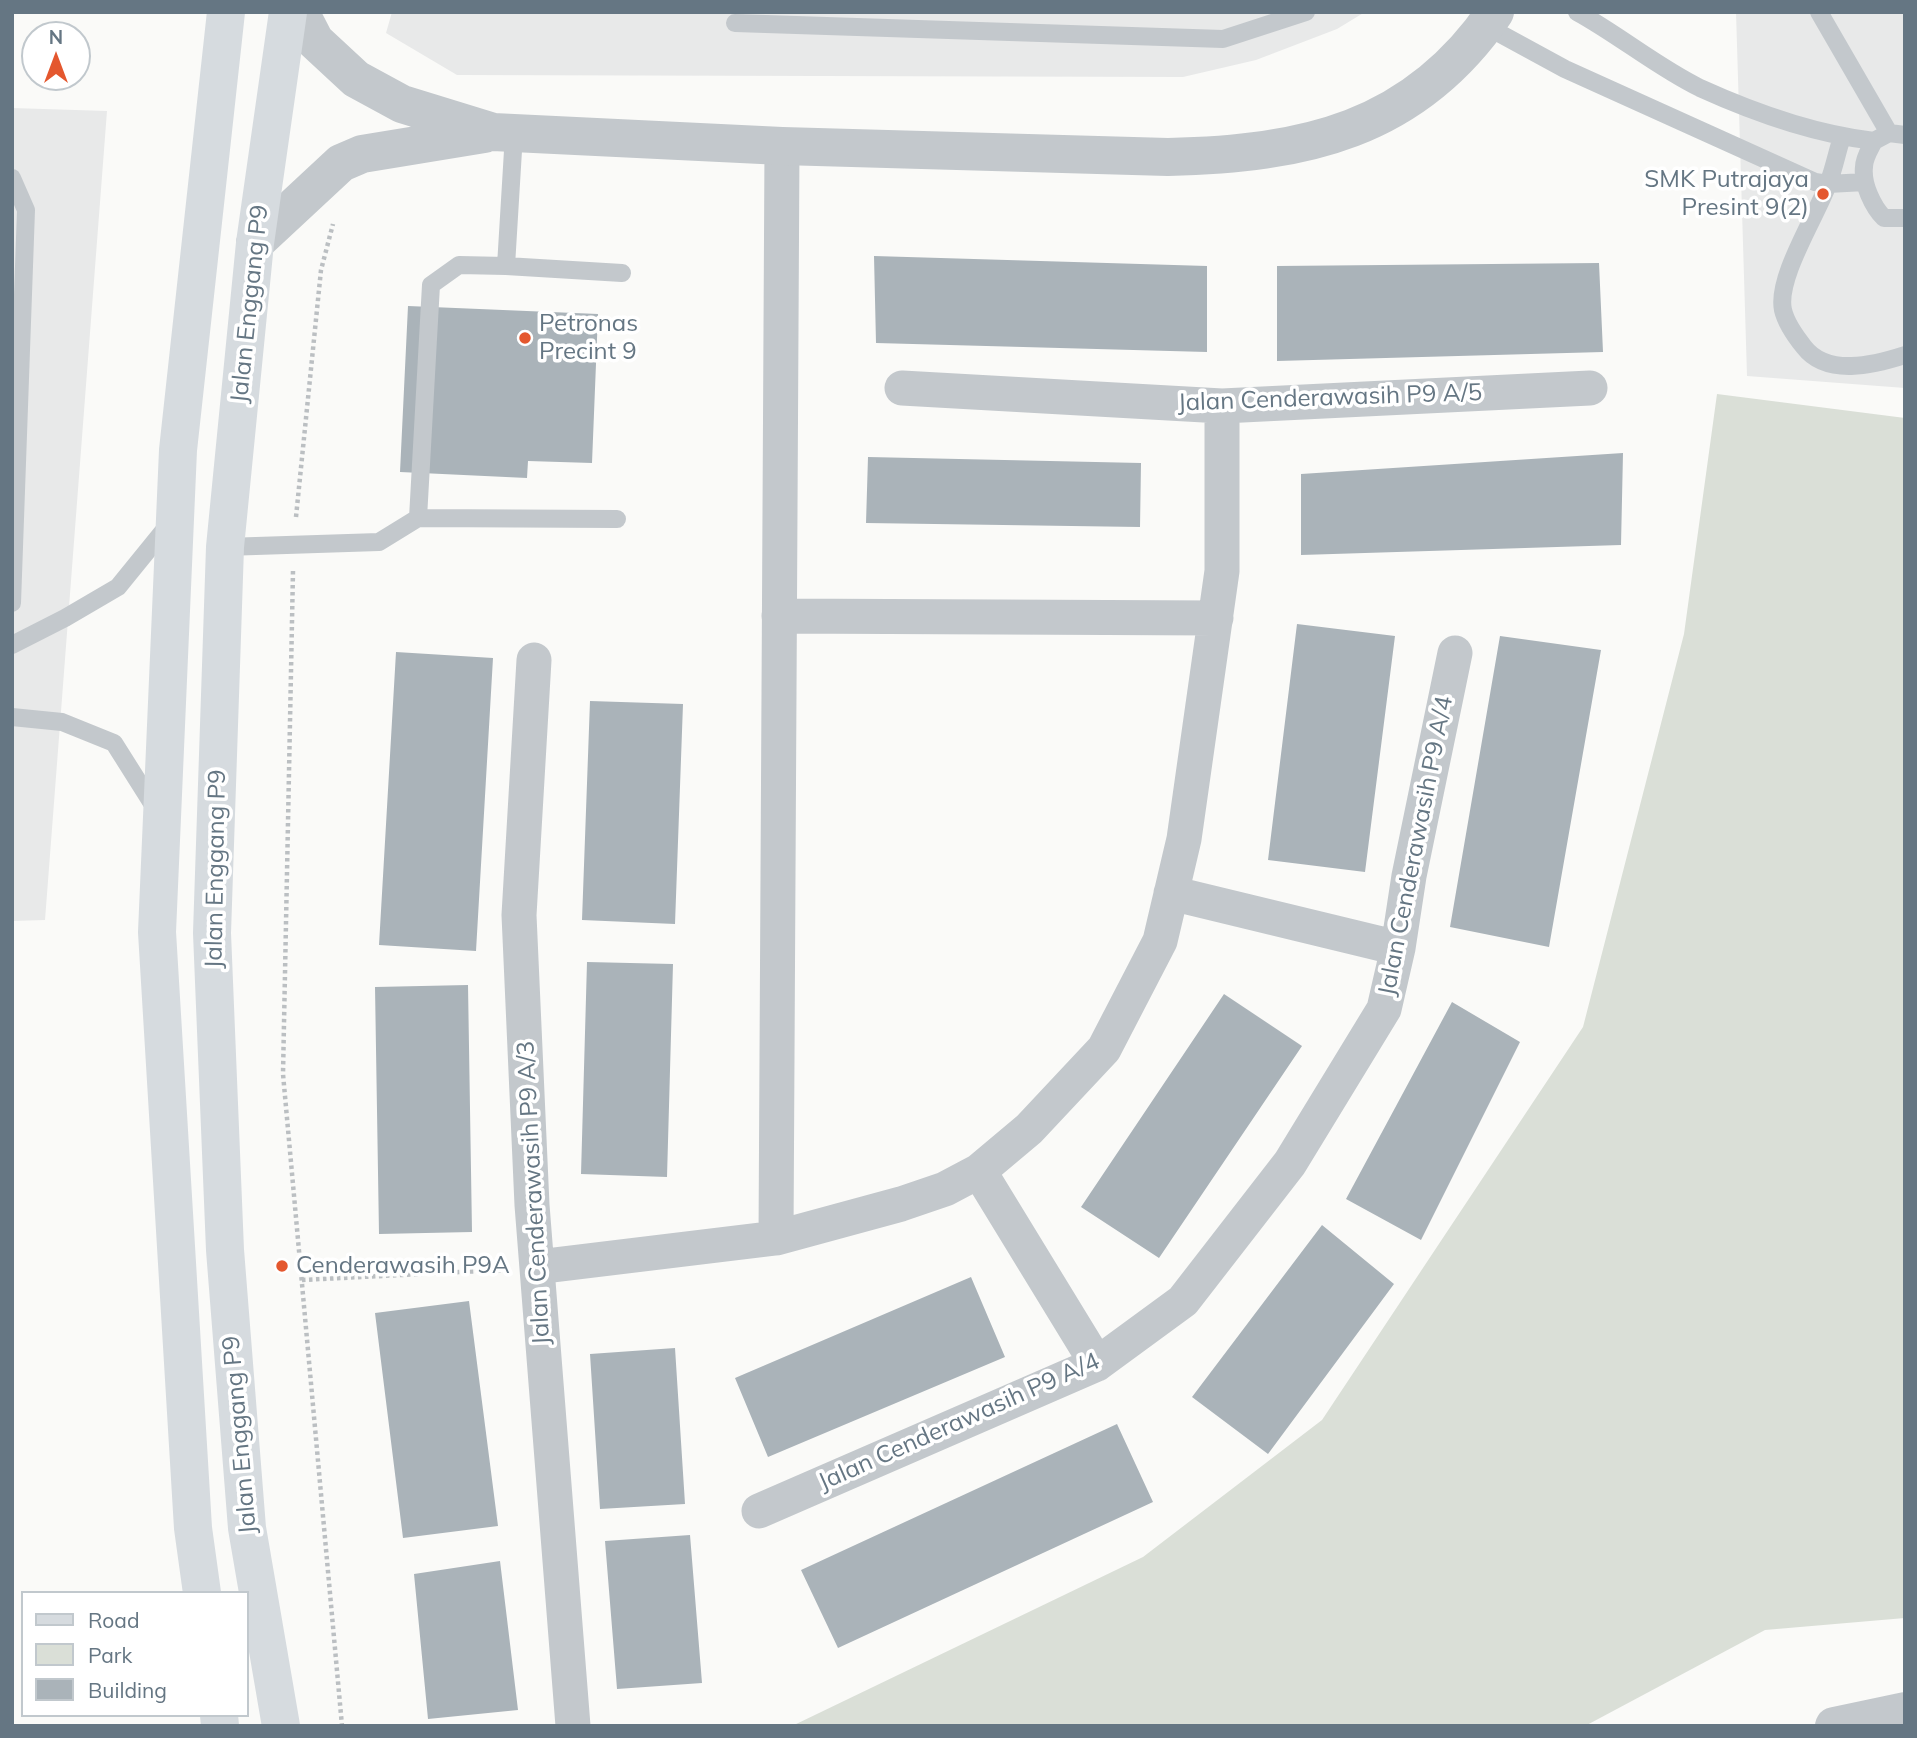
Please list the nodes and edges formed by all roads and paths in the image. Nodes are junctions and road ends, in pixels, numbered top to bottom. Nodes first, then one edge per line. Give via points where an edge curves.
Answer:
1 (226, 12) edge
2 (288, 12) edge
3 (300, 12) edge
4 (1306, 12) edge
5 (1577, 12) edge
6 (1819, 12) edge
7 (1491, 19) edge
8 (735, 23) dead end
9 (504, 133) junction
10 (1889, 136) edge
11 (1842, 137) junction
12 (782, 146) junction
13 (341, 163) junction
14 (12, 178) edge
15 (1865, 182) junction
16 (1828, 184) junction
17 (1905, 218) edge
18 (255, 243) junction
19 (506, 266) junction
20 (622, 273) dead end
21 (1905, 355) edge
22 (902, 388) dead end
23 (1590, 388) dead end
24 (1222, 406) junction
25 (177, 514) junction
26 (418, 518) junction
27 (617, 519) dead end
28 (293, 546) junction
29 (225, 547) junction
30 (12, 603) edge
31 (779, 616) junction
32 (1216, 618) junction
33 (12, 645) edge
34 (1455, 653) dead end
35 (534, 660) dead end
36 (12, 718) edge
37 (161, 817) junction
38 (1171, 893) junction
39 (1398, 948) junction
40 (979, 1171) junction
41 (776, 1238) junction
42 (537, 1268) junction
43 (302, 1280) junction
44 (1097, 1364) junction
45 (759, 1511) dead end
46 (202, 1591) edge
47 (1905, 1711) edge
48 (281, 1726) edge
49 (342, 1726) edge
50 (573, 1726) edge
51 (1834, 1726) edge

1 - 25 main road, Jalan Enggang P9 via 178,450
2 - 18 main road, Jalan Enggang P9
3 - 9 street via 315,41 356,79 402,104
4 - 8 lane via 1223,39
5 - 11 lane via 1699,87
6 - 10 lane
7 - 12 street via 1456,62 1420,92 1381,116 1299,145 1223,156 1168,157
7 - 16 lane via 1565,69
9 - 12 street
9 - 13 street via 362,155
9 - 19 lane
10 - 11 lane
10 - 15 lane via 1863,166
11 - 16 lane
12 - 31 street
13 - 18 street
13 - 28 path via 341,203 321,270
14 - 30 lane via 26,210
15 - 16 lane
15 - 17 lane via 1875,209 1884,218
16 - 21 lane via 1786,279 1783,309 1794,334 1811,356 1844,367
18 - 29 main road, Jalan Enggang P9
19 - 20 lane
19 - 26 lane via 459,265 431,285
22 - 24 street, Jalan Cenderawasih P9 A/5
23 - 24 street, Jalan Cenderawasih P9 A/5
24 - 32 street via 1222,571
25 - 33 lane via 118,587
25 - 37 main road, Jalan Enggang P9
26 - 27 lane
26 - 28 lane via 379,542
28 - 29 lane
28 - 43 path via 283,1074
29 - 48 main road, Jalan Enggang P9 via 212,933 225,1250 247,1528
31 - 32 street
31 - 41 street
32 - 38 street via 1184,839
34 - 39 street, Jalan Cenderawasih P9 A/4
35 - 42 street, Jalan Cenderawasih P9 A/3 via 519,915
36 - 37 lane via 62,722 114,743
37 - 46 main road, Jalan Enggang P9 via 158,946 193,1528
38 - 39 street
38 - 40 street via 1160,941 1104,1049 1029,1129
39 - 44 street, Jalan Cenderawasih P9 A/4 via 1384,1009 1290,1163 1183,1301
40 - 41 street via 901,1204
40 - 44 street
41 - 42 street
42 - 43 path
42 - 50 street, Jalan Cenderawasih P9 A/3
43 - 49 path
44 - 45 street, Jalan Cenderawasih P9 A/4
47 - 51 street

